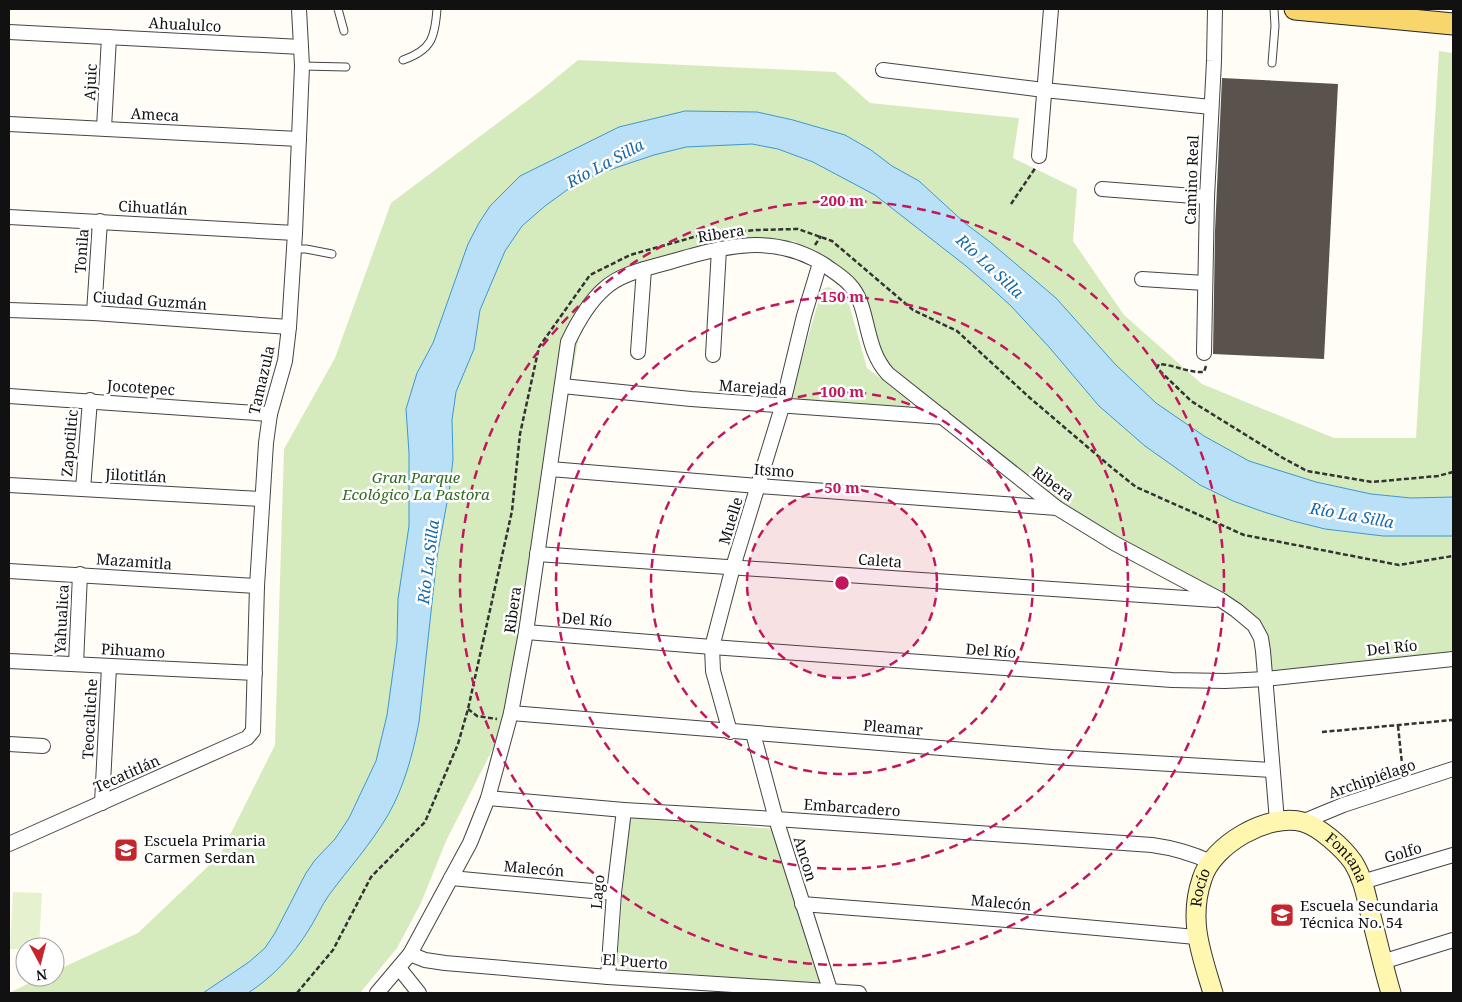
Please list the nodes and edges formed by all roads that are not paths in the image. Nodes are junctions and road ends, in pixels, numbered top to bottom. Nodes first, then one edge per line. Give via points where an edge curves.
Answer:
1 (299, 9) edge
2 (338, 9) edge
3 (437, 9) edge
4 (1051, 9) edge
5 (1215, 9) edge
6 (1274, 9) edge
7 (1295, 9) edge
8 (1453, 24) edge
9 (344, 31) dead end
10 (9, 32) edge
11 (110, 37) junction
12 (301, 47) junction
13 (403, 60) dead end
14 (1272, 63) dead end
15 (302, 66) junction
16 (346, 67) dead end
17 (882, 70) dead end
18 (1044, 90) junction
19 (1211, 107) junction
20 (9, 124) edge
21 (104, 128) junction
22 (299, 139) junction
23 (1039, 156) road end
24 (1102, 189) dead end
25 (1207, 197) junction
26 (9, 217) edge
27 (100, 222) junction
28 (295, 233) junction
29 (294, 249) junction
30 (719, 249) junction
31 (332, 254) dead end
32 (820, 263) junction
33 (644, 269) junction
34 (1142, 279) dead end
35 (1205, 282) junction
36 (9, 310) edge
37 (94, 314) junction
38 (289, 327) junction
39 (638, 352) dead end
40 (1204, 353) road end
41 (713, 355) dead end
42 (562, 386) junction
43 (9, 396) edge
44 (90, 400) junction
45 (782, 406) junction
46 (270, 414) junction
47 (942, 417) junction
48 (550, 469) junction
49 (9, 485) edge
50 (758, 486) junction
51 (82, 489) junction
52 (262, 499) junction
53 (1057, 508) junction
54 (537, 554) junction
55 (733, 567) junction
56 (9, 571) edge
57 (80, 574) junction
58 (256, 586) junction
59 (1221, 600) junction
60 (526, 632) junction
61 (712, 647) junction
62 (1453, 659) edge
63 (9, 661) edge
64 (76, 664) junction
65 (109, 666) junction
66 (255, 673) junction
67 (1266, 679) junction
68 (510, 717) junction
69 (254, 729) joint
70 (730, 732) junction
71 (753, 733) junction
72 (9, 744) edge
73 (43, 746) dead end
74 (1453, 769) edge
75 (1272, 770) junction
76 (488, 798) junction
77 (102, 803) junction
78 (624, 810) junction
79 (776, 818) junction
80 (1277, 821) junction
81 (1302, 822) junction
82 (9, 844) edge
83 (1453, 854) edge
84 (1211, 862) junction
85 (451, 878) junction
86 (1362, 882) junction
87 (614, 892) junction
88 (802, 904) junction
89 (1196, 937) junction
90 (1453, 940) edge
91 (410, 954) junction
92 (1382, 962) junction
93 (399, 968) junction
94 (608, 977) junction
95 (831, 992) edge
96 (378, 993) edge
97 (419, 993) edge
98 (859, 993) edge
99 (1213, 993) edge
100 (1390, 993) edge

1 - 12 street, Tamazula
2 - 9 lane
3 - 13 lane via 433,37 428,46
4 - 18 street
5 - 19 street, Camino Real
6 - 14 lane
7 - 8 main road
10 - 11 street, Ahualulco
11 - 12 street, Ahualulco
11 - 21 street, Ajuic
12 - 15 street, Tamazula
15 - 16 lane
15 - 22 street, Tamazula
17 - 18 street
18 - 19 street
18 - 23 street
19 - 25 street, Camino Real
20 - 21 street, Ameca
21 - 22 street, Ameca
22 - 28 street, Tamazula
24 - 25 street
25 - 35 street, Camino Real
26 - 27 street, Cihuatlán
27 - 28 street, Cihuatlán
27 - 37 street, Tonila
28 - 29 street, Tamazula
29 - 31 lane
29 - 38 street, Tamazula
30 - 32 street, Ribera via 743,245 779,246 800,252
30 - 33 street, Ribera
30 - 41 street
32 - 45 street, Muelle
32 - 47 street, Ribera via 843,278 854,291 872,349 881,366
33 - 39 street
33 - 42 street, Ribera via 604,288 583,314 568,342
34 - 35 street
35 - 40 street, Camino Real
36 - 37 street, Ciudad Guzmán
37 - 38 street, Ciudad Guzmán
38 - 46 street, Tamazula via 285,361
42 - 45 street, Marejada
42 - 48 street, Ribera
43 - 44 street, Jocotepec
44 - 46 street, Jocotepec
44 - 51 street, Zapotiltic
45 - 47 street, Marejada
45 - 50 street, Muelle
46 - 52 street, Tamazula
47 - 53 street, Ribera
48 - 50 street, Itsmo
48 - 54 street, Ribera
49 - 51 street, Jilotitlán
50 - 53 street, Itsmo
50 - 55 street, Muelle
51 - 52 street, Jilotitlán
52 - 58 street, Tamazula
53 - 59 street, Ribera via 1114,543
54 - 55 street, Caleta
54 - 60 street, Ribera
55 - 59 street, Caleta
55 - 61 street, Muelle
56 - 57 street, Mazamitla
57 - 58 street, Mazamitla
57 - 64 street, Yahualica
58 - 66 street, Tamazula
59 - 67 street, Ribera via 1254,625 1261,638
60 - 61 street, Del Río
60 - 68 street, Ribera
61 - 67 street, Del Río via 1172,680
61 - 70 street, Muelle via 713,671
62 - 67 street, Del Río
63 - 64 street, Pihuamo
64 - 65 street, Pihuamo
65 - 66 street, Pihuamo
65 - 77 street, Teocaltiche
66 - 69 street, Tamazula
67 - 75 street, Ribera
68 - 70 street, Pleamar
68 - 76 street, Ribera
69 - 77 street, Tecatitlán via 247,738
70 - 71 street, Pleamar
71 - 75 street, Pleamar via 1052,758
71 - 79 street, Ancon
72 - 73 street
74 - 81 street, Archipiélago
75 - 80 street, Ribera
76 - 78 street, Embarcadero
76 - 85 street, Ribera via 470,843
77 - 82 street, Tecatitlán
78 - 79 street, Embarcadero
78 - 87 street, Lago
79 - 84 street, Embarcadero via 1172,847
79 - 88 street, Ancon
80 - 81 street, Fontana
80 - 84 street, Rocío via 1247,831 1228,843
81 - 86 street, Fontana via 1319,830 1336,844 1352,862
83 - 86 street, Golfo
84 - 89 street, Rocío via 1202,877 1196,900
85 - 87 street, Malecón
85 - 91 street, Ribera
86 - 92 street, Fontana
87 - 94 street, Lago
88 - 89 street, Malecón
88 - 95 street, Ancon
89 - 99 street, Rocío
90 - 92 street
91 - 93 street, Ribera
91 - 94 street, El Puerto via 445,963
92 - 100 street, Fontana
93 - 96 street, Ribera
93 - 97 street
94 - 95 street, El Puerto
95 - 98 street, El Puerto

